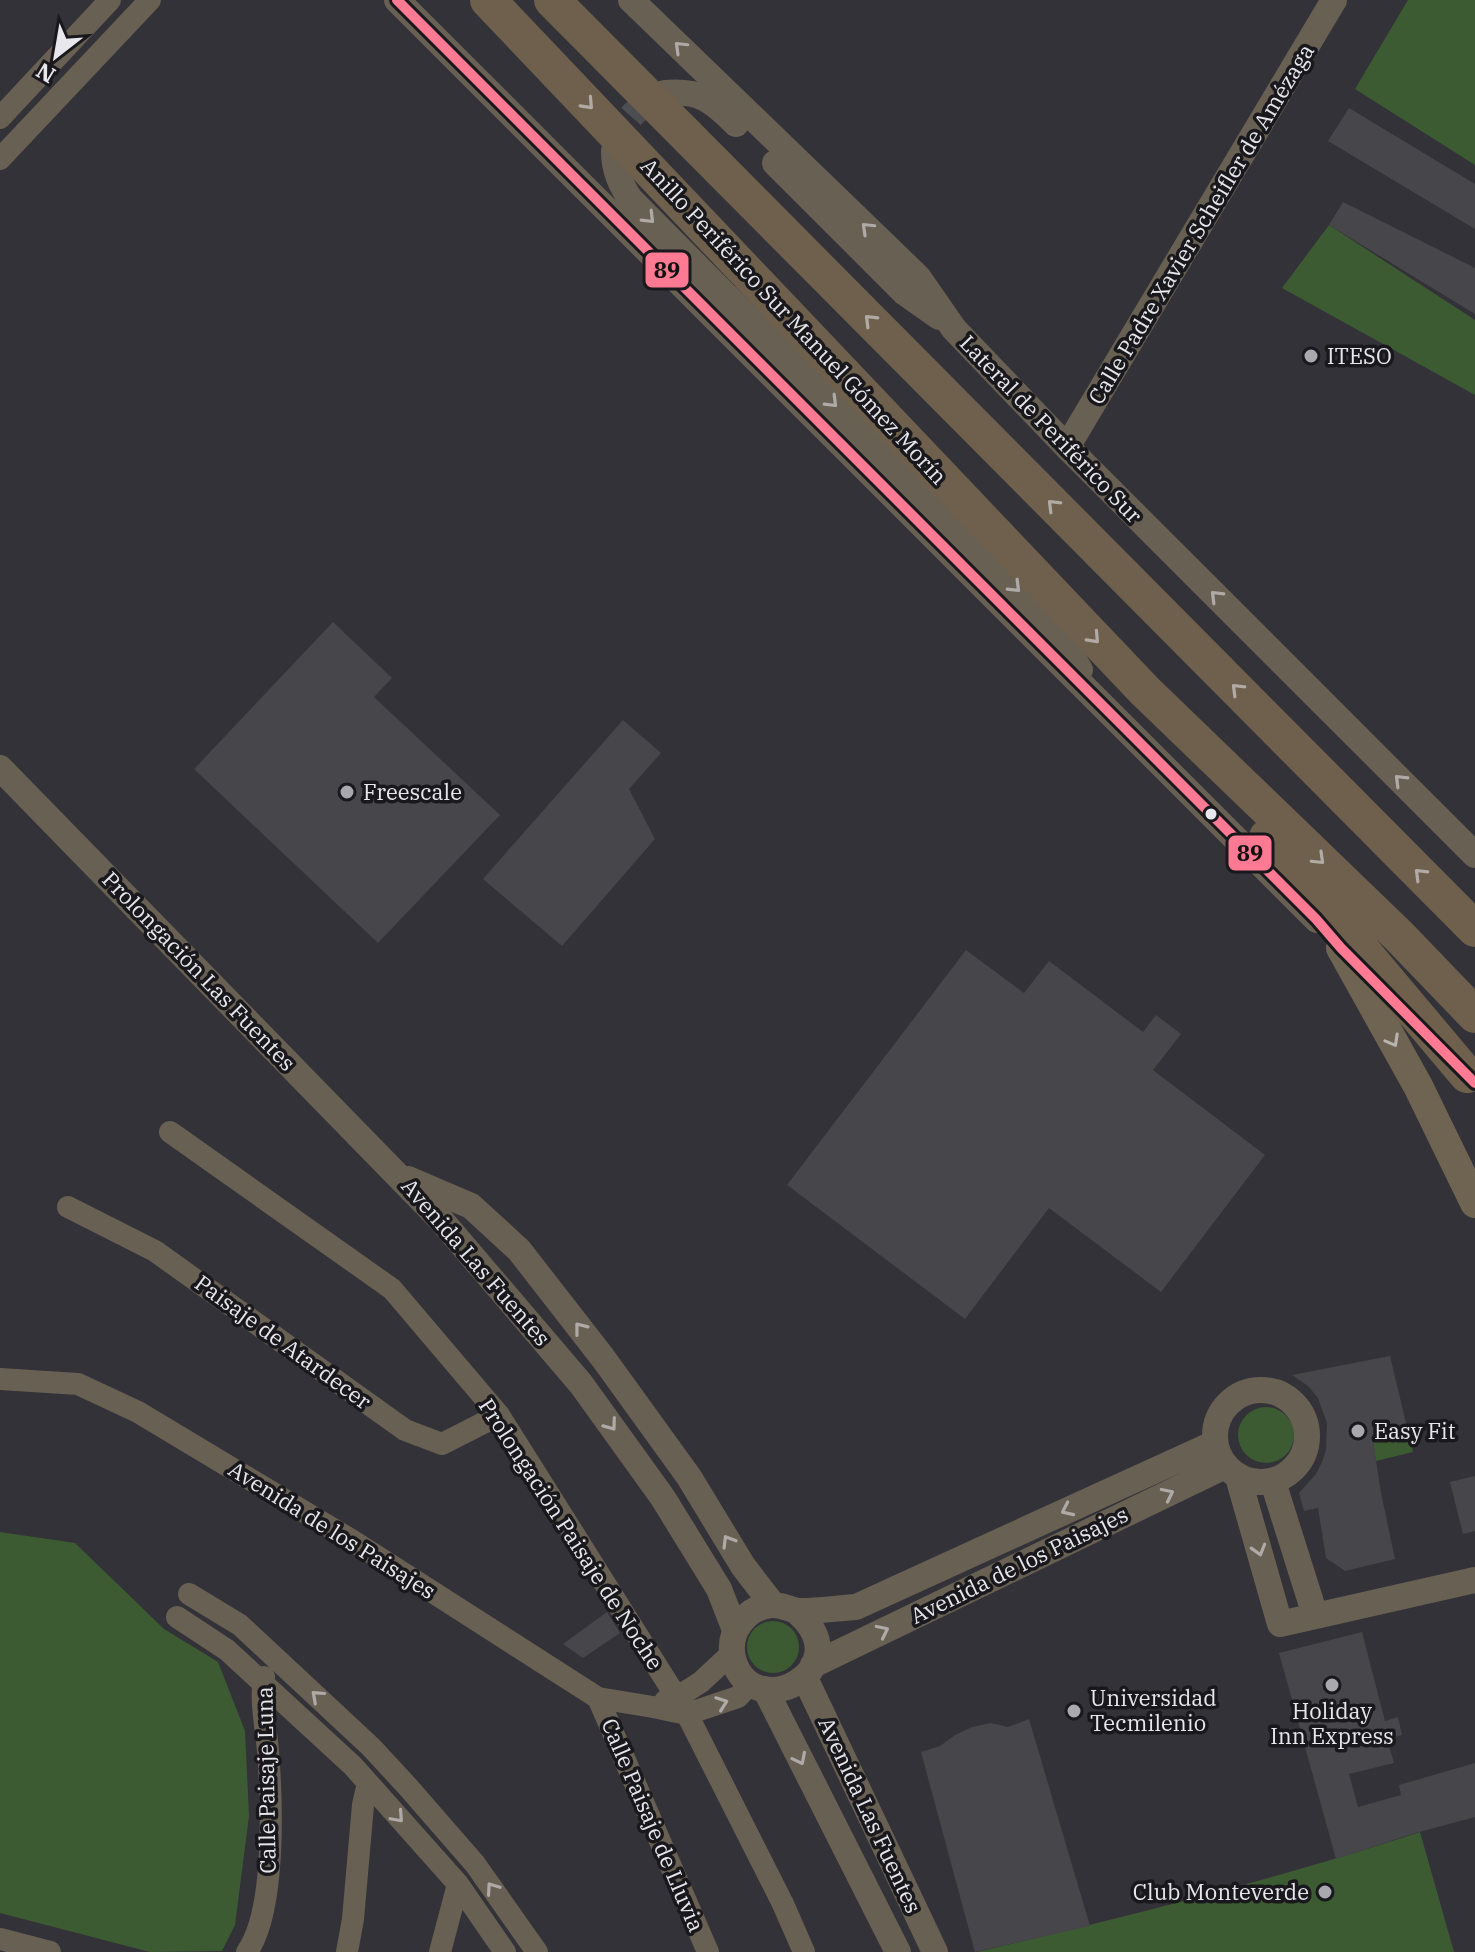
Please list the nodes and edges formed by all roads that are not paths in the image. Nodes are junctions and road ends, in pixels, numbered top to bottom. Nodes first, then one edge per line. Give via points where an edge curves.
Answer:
1 (110, 0) edge
2 (150, 0) edge
3 (397, 0) edge
4 (463, 0) edge
5 (488, 0) edge
6 (552, 0) edge
7 (573, 0) edge
8 (631, 0) edge
9 (1334, 0) edge
10 (534, 47) junction
11 (617, 66) junction
12 (665, 93) tunnel mouth
13 (0, 118) edge
14 (614, 151) tunnel mouth
15 (0, 159) edge
16 (954, 329) junction
17 (1067, 447) junction
18 (1145, 691) junction
19 (1097, 699) junction
20 (0, 768) edge
21 (1475, 855) edge
22 (1475, 929) edge
23 (1341, 948) junction
24 (1475, 1015) edge
25 (1471, 1079) edge
26 (170, 1132) dead end
27 (398, 1174) junction
28 (1475, 1203) edge
29 (68, 1207) dead end
30 (0, 1379) edge
31 (499, 1415) junction
32 (1226, 1462) junction
33 (1273, 1482) junction
34 (1475, 1580) edge
35 (189, 1594) dead end
36 (785, 1608) junction
37 (1315, 1615) junction
38 (177, 1617) dead end
39 (734, 1641) junction
40 (269, 1653) junction
41 (809, 1672) junction
42 (263, 1684) junction
43 (758, 1686) junction
44 (598, 1698) junction
45 (682, 1705) junction
46 (368, 1783) junction
47 (458, 1884) junction
48 (0, 1939) edge
49 (50, 1952) edge
50 (247, 1952) edge
51 (347, 1952) edge
52 (440, 1952) edge
53 (505, 1952) edge
54 (537, 1952) edge
55 (708, 1952) edge
56 (804, 1952) edge
57 (898, 1952) edge
58 (935, 1952) edge

1 - 13 street
2 - 15 street
3 - 19 street
4 - 10 highway
5 - 10 highway, Anillo Periférico Sur Manuel Gómez Morín
6 - 11 highway
7 - 11 highway
16 -> 8 street, Lateral de Periférico Sur via 918,277
9 - 17 street, Calle Padre Xavier Scheifler de Amézaga
10 -> 18 highway, Anillo Periférico Sur Manuel Gómez Morín
22 -> 11 highway
12 - 16 street via 683,91 718,106 905,293
14 -> 19 street via 619,182 630,199 1056,628
16 - 17 street, Lateral de Periférico Sur
21 -> 17 street, Lateral de Periférico Sur
18 -> 24 highway, Anillo Periférico Sur Manuel Gómez Morín
18 - 25 highway
19 - 23 street
20 - 27 street, Prolongación Las Fuentes
23 - 25 street
23 -> 28 main road
26 - 31 street, Prolongación Paisaje de Noche via 392,1289
36 -> 27 street, Avenida Las Fuentes via 743,1566 672,1453 519,1250 471,1206
27 -> 39 street, Avenida Las Fuentes via 581,1384 663,1498 719,1589
29 - 31 street, Paisaje de Atardecer via 155,1251 405,1430 442,1444
30 - 44 street, Avenida de los Paisajes via 78,1384 138,1412
31 - 45 street, Prolongación Paisaje de Noche
32 - 33 street via 1254,1482
32 - 33 street via 1214,1428 1227,1404 1252,1391 1282,1395 1295,1405 1307,1434 1297,1464
32 -> 36 street, Avenida de los Paisajes via 856,1607
32 -> 37 street via 1280,1624
41 -> 32 street, Avenida de los Paisajes
33 - 37 street
34 - 37 street
35 - 40 street via 240,1625
36 - 39 street via 758,1608 745,1617
36 - 41 street via 812,1630 816,1653
38 - 42 street via 227,1650
39 - 43 street via 735,1665
39 - 45 street, Avenida de los Paisajes via 701,1682 687,1691
40 - 42 street, Calle Paisaje Luna
54 -> 40 street via 475,1864 408,1787
41 - 43 street via 785,1689
41 - 58 street, Avenida Las Fuentes
42 - 46 street
42 - 50 street, Calle Paisaje Luna via 269,1876 263,1917
45 -> 43 street, Avenida de los Paisajes via 738,1697
43 -> 57 street, Avenida Las Fuentes
44 - 45 street, Avenida de los Paisajes via 653,1707
44 - 55 street, Calle Paisaje de Lluvia
45 - 56 street, Prolongación Paisaje de Noche
46 -> 47 street
46 - 51 street
47 - 52 street
47 - 53 street
48 - 49 street

